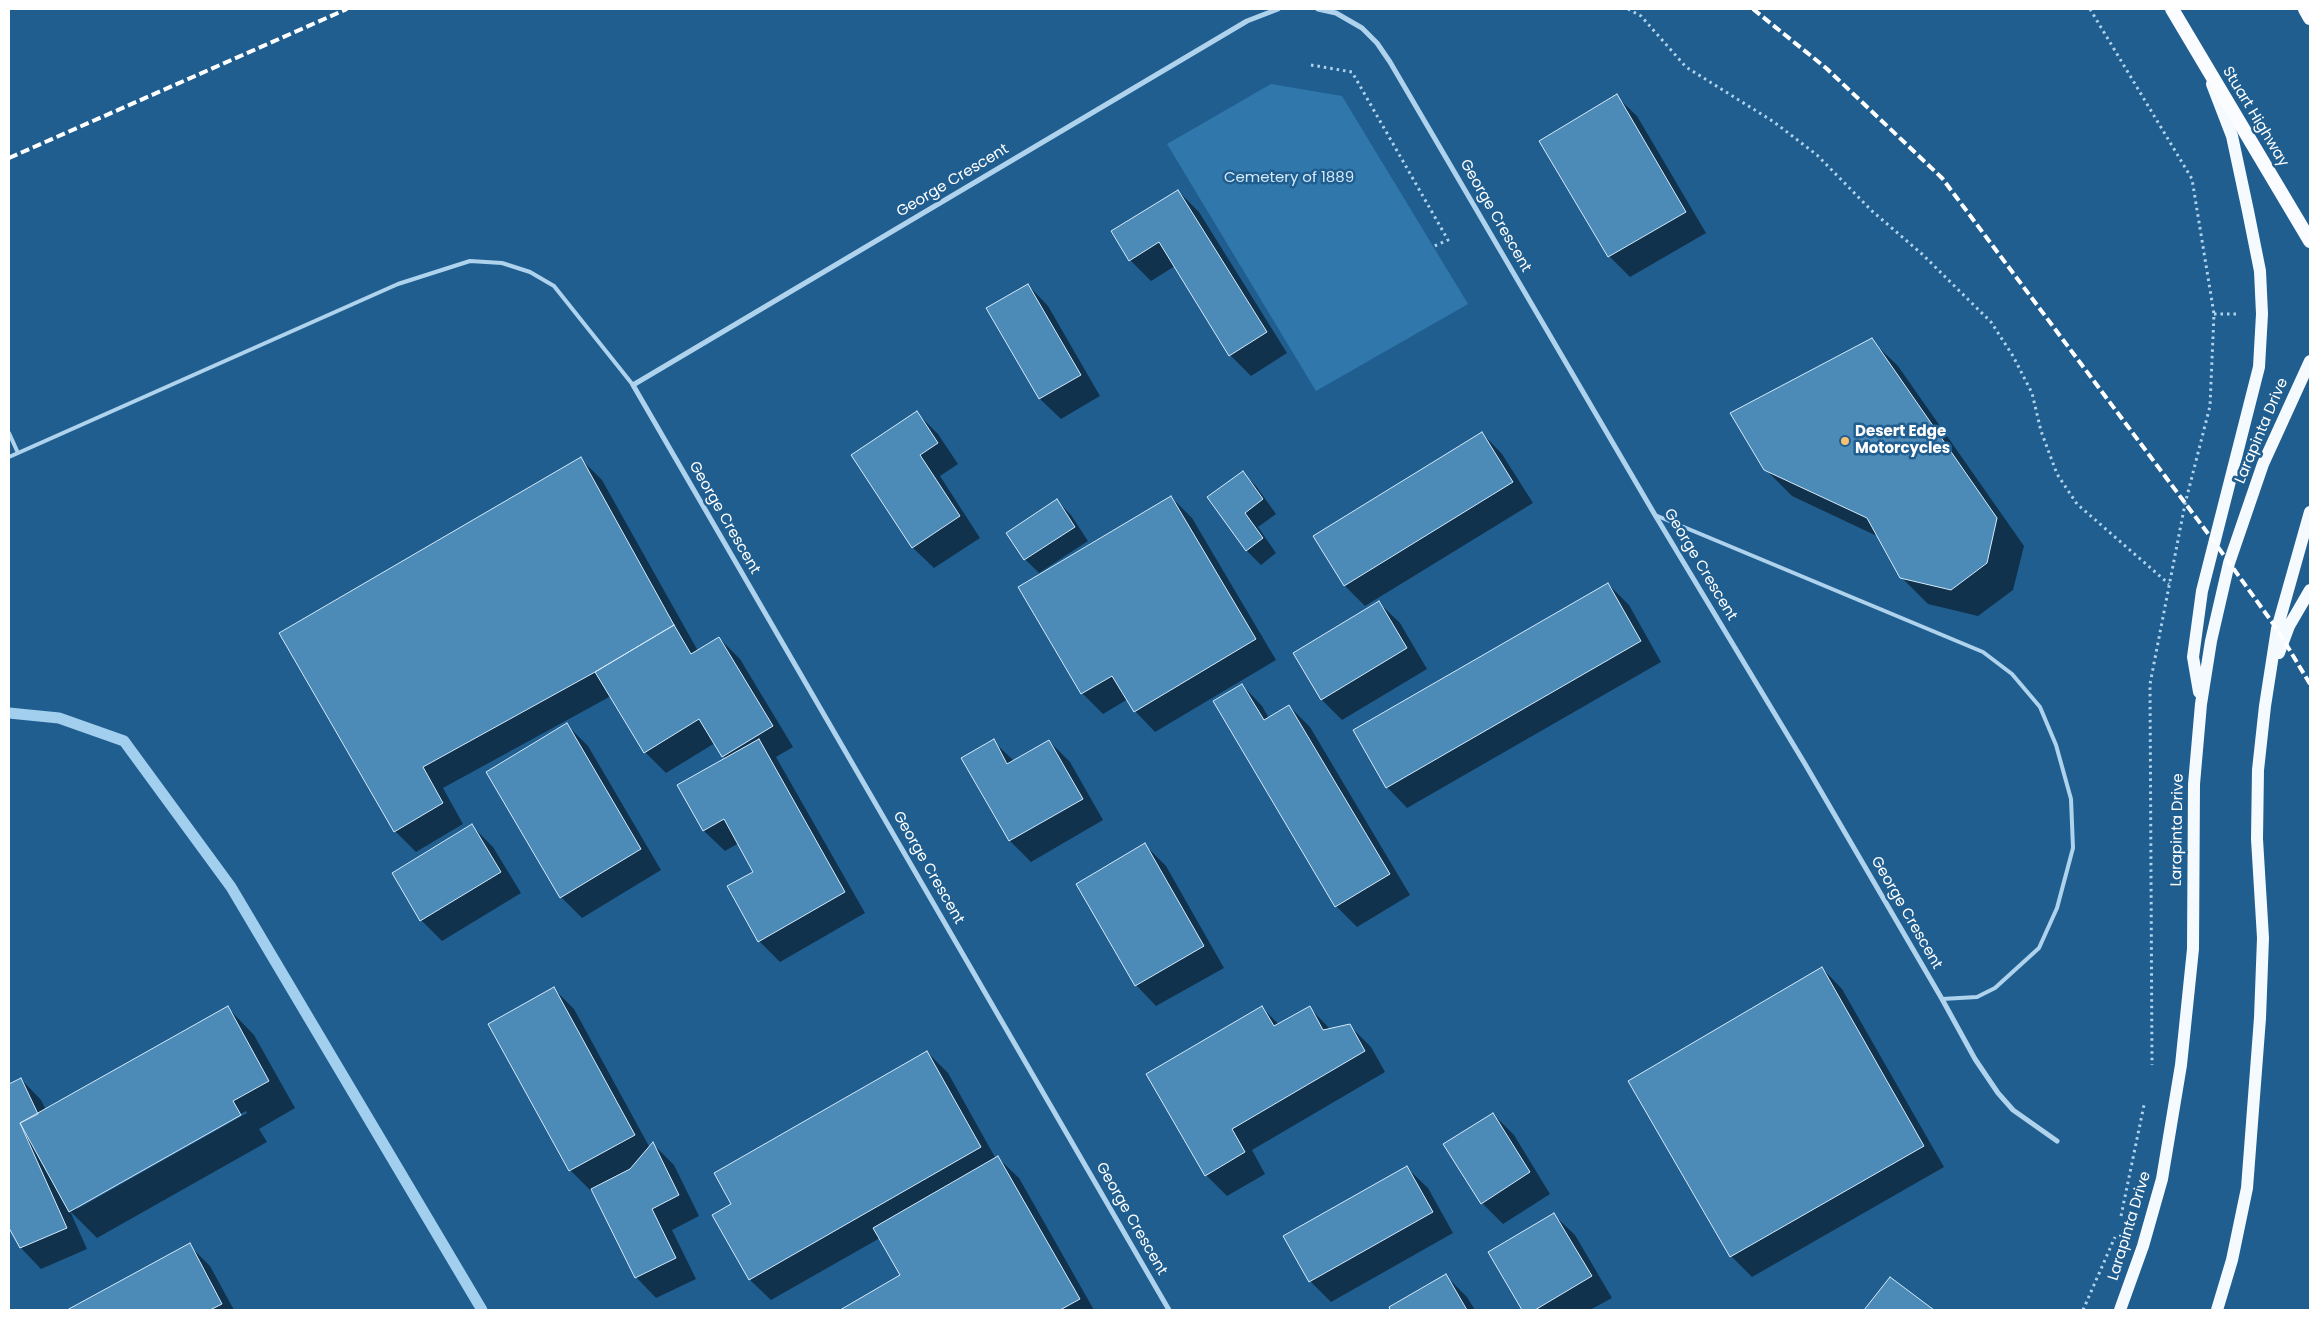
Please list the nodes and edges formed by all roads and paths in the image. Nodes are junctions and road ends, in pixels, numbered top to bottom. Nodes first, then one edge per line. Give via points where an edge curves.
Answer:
1 (1278, 9) edge
2 (1318, 9) edge
3 (1628, 9) edge
4 (2090, 9) edge
5 (2172, 9) edge
6 (2305, 9) edge
7 (2310, 18) edge
8 (1311, 65) dead end
9 (2206, 66) junction
10 (2310, 241) edge
11 (1432, 247) dead end
12 (2310, 361) edge
13 (633, 385) junction
14 (9, 433) edge
15 (18, 453) junction
16 (9, 457) edge
17 (2310, 512) edge
18 (1656, 515) junction
19 (2169, 584) junction
20 (2310, 590) edge
21 (2200, 704) junction
22 (2265, 706) junction
23 (1942, 999) junction
24 (2152, 1072) dead end
25 (2146, 1099) dead end
26 (2057, 1141) dead end
27 (2120, 1220) dead end
28 (2118, 1230) dead end
29 (1169, 1310) edge
30 (2083, 1310) edge
31 (2120, 1310) edge
32 (2217, 1310) edge

1 - 13 street, George Crescent via 1247,21
2 - 18 street, George Crescent via 1336,13 1362,28 1390,62
3 - 19 path via 1641,16 1686,67 1774,122 1817,156 1992,322 2032,393 2041,431 2057,474 2077,504
4 - 19 path via 2192,178 2214,314 2210,406
5 - 9 highway, Stuart Highway
6 - 7 highway
8 - 11 path via 1352,72 1448,240
9 - 10 highway, Stuart Highway
9 - 21 main road via 2234,145 2260,271 2262,314 2259,367 2202,591 2193,657
12 - 21 main road, Larapinta Drive via 2263,464 2229,563
13 - 15 lane via 554,286 530,272 502,263 470,261 398,284
13 - 29 street, George Crescent
14 - 15 lane
15 - 16 lane
17 - 22 main road via 2277,629
18 - 23 street, George Crescent
18 - 23 lane via 1983,652 2012,674 2040,707 2056,745 2071,799 2073,848 2056,908 2039,948 1995,988 1977,997
19 - 24 path via 2150,684
20 - 22 main road via 2283,639
21 - 31 main road, Larapinta Drive via 2194,784 2193,949 2182,1065 2162,1179
22 - 32 main road via 2258,790 2262,938 2260,1018 2247,1188 2232,1260
23 - 26 street, George Crescent via 1975,1060 1998,1093 2032,1125
25 - 27 path
28 - 30 path

